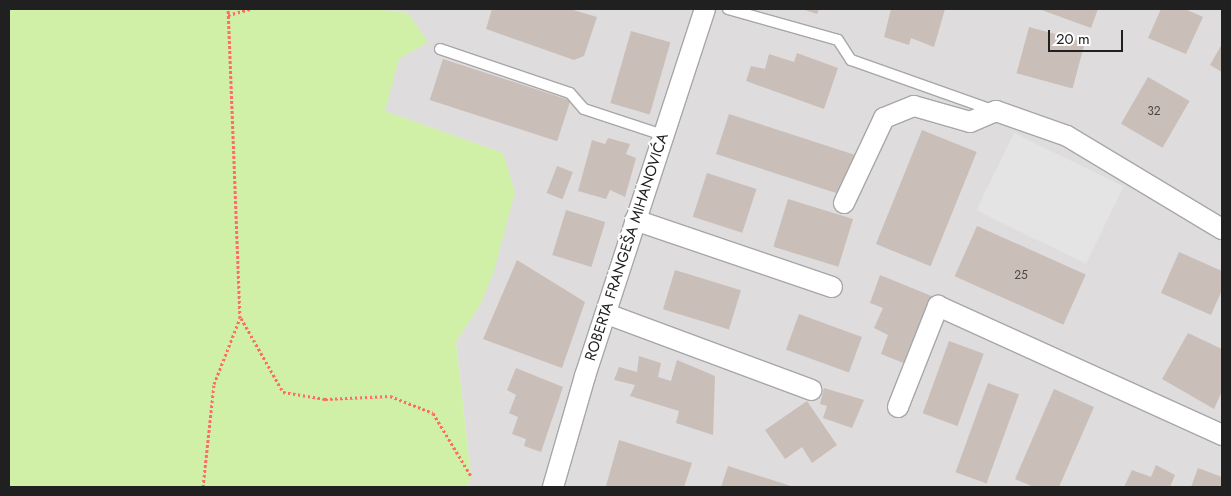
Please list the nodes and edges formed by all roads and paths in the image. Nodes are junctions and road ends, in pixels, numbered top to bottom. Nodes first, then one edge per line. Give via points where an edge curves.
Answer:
1 (228, 9) edge
2 (251, 9) edge
3 (706, 9) edge
4 (728, 9) edge
5 (228, 15) junction
6 (440, 49) dead end
7 (996, 111) junction
8 (663, 135) junction
9 (844, 203) dead end
10 (635, 220) junction
11 (1222, 229) edge
12 (832, 287) dead end
13 (607, 314) junction
14 (240, 318) junction
15 (811, 390) dead end
16 (898, 406) dead end
17 (1222, 435) edge
18 (471, 476) dead end
19 (203, 487) edge
20 (553, 487) edge

1 - 5 path
2 - 5 path
3 - 8 street, ROBERTA FRANGEŠA MIHANOVIĆA
4 - 7 lane via 838,40 851,60
5 - 14 path
6 - 8 lane via 570,93 584,109
7 - 9 street via 970,122 914,106 884,118
7 - 11 street via 1067,136
8 - 10 street, ROBERTA FRANGEŠA MIHANOVIĆA
10 - 12 street
10 - 13 street, ROBERTA FRANGEŠA MIHANOVIĆA
13 - 15 street
13 - 20 street, ROBERTA FRANGEŠA MIHANOVIĆA via 585,376
14 - 18 path via 283,392 325,399 390,396 433,413
14 - 19 path via 214,384
16 - 17 street via 938,306

